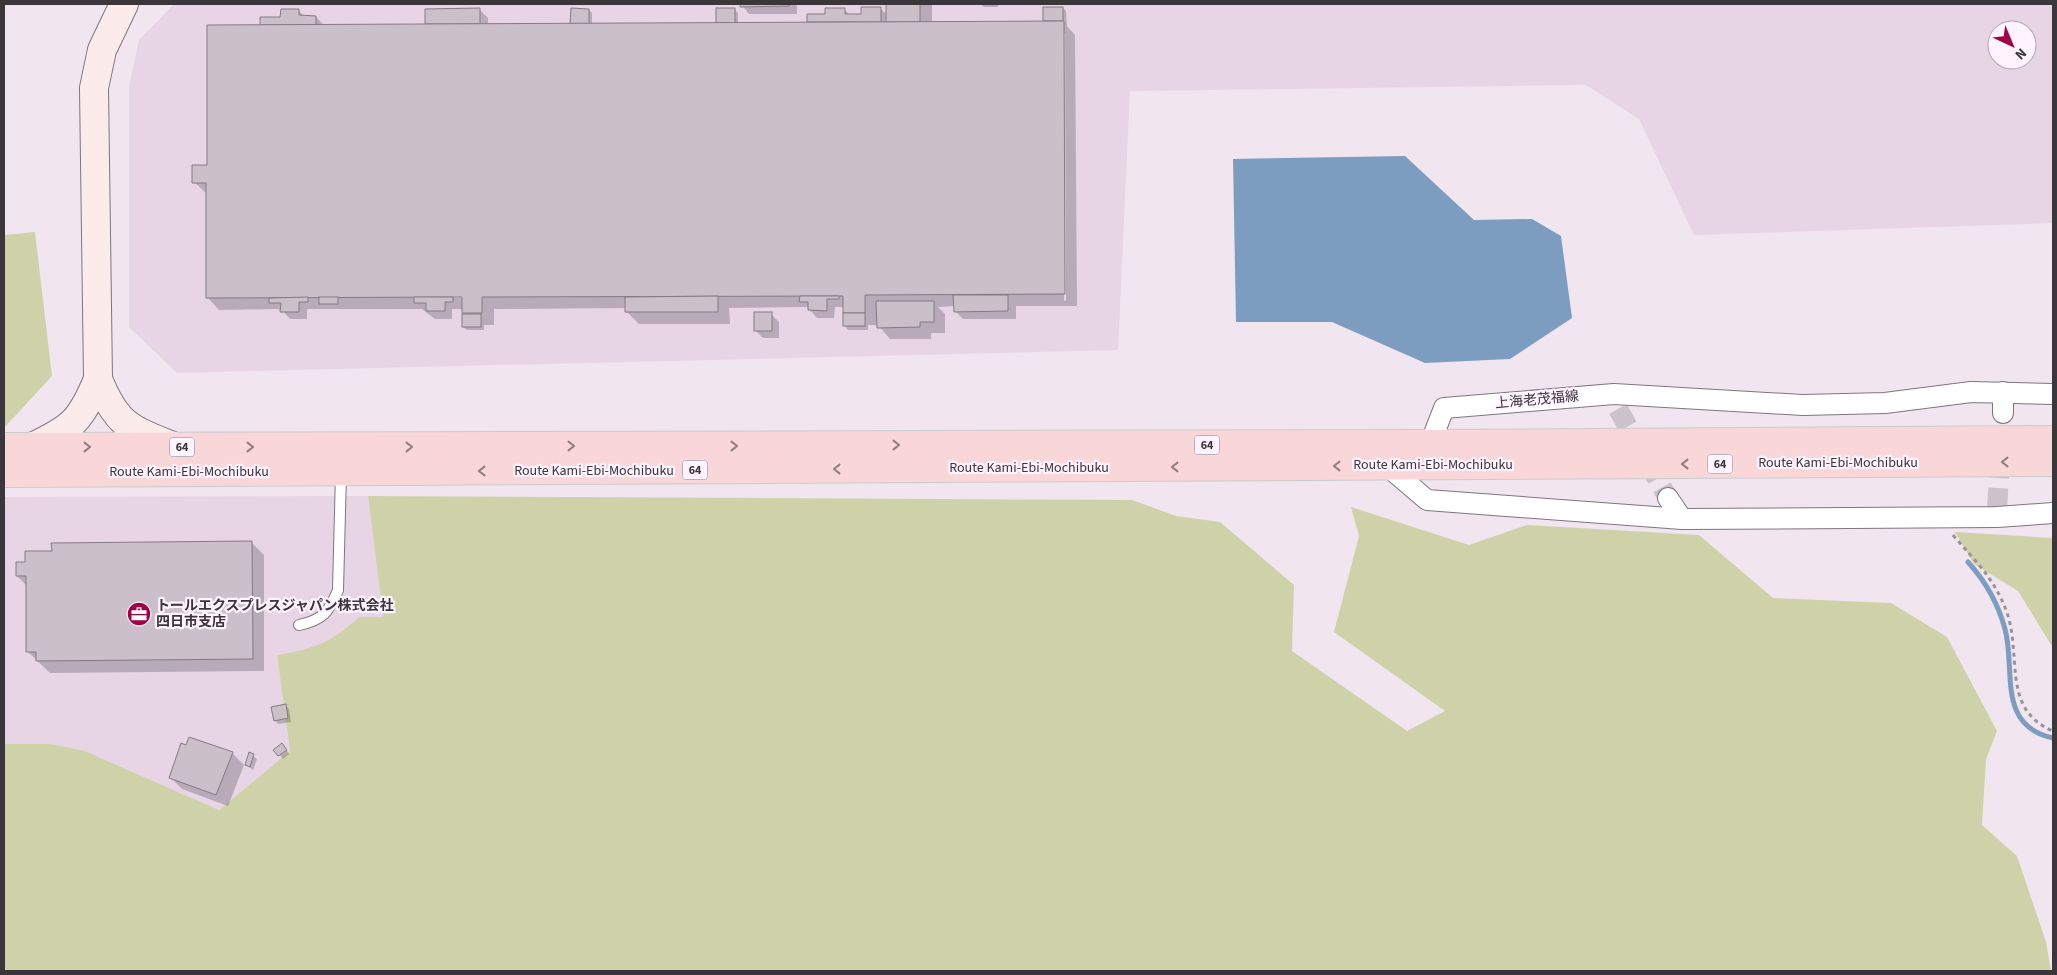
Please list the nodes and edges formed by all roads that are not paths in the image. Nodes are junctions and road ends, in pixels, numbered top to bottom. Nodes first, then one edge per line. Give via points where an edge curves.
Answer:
1 (124, 4) edge
2 (98, 379) junction
3 (2003, 392) junction
4 (2053, 394) edge
5 (2003, 413) tunnel mouth
6 (2053, 440) edge
7 (1430, 444) junction
8 (4, 447) edge
9 (32, 447) junction
10 (175, 447) junction
11 (2053, 462) edge
12 (1386, 465) junction
13 (341, 472) junction
14 (4, 473) edge
15 (1668, 498) tunnel mouth
16 (2053, 513) edge
17 (1682, 519) junction
18 (299, 625) dead end

1 - 2 street via 102,50 94,88
2 - 9 street via 80,417 54,437
2 - 10 street via 120,421
3 - 4 street, 上海老茂福線
3 - 5 street
3 - 7 street, 上海老茂福線 via 1971,392 1885,403 1803,405 1670,395 1616,401 1444,408
6 - 7 main road, Route Kami-Ebi-Mochibuku / 64
10 -> 7 main road, Route Kami-Ebi-Mochibuku / 64
8 - 9 main road, Route Kami-Ebi-Mochibuku / 64
9 -> 10 main road, Route Kami-Ebi-Mochibuku / 64
11 -> 12 main road, Route Kami-Ebi-Mochibuku / 64
12 -> 13 main road, Route Kami-Ebi-Mochibuku / 64
12 - 17 street via 1427,500
13 - 14 main road, Route Kami-Ebi-Mochibuku / 64
13 - 18 lane via 338,590 331,607 316,621
15 - 17 street
16 - 17 street

